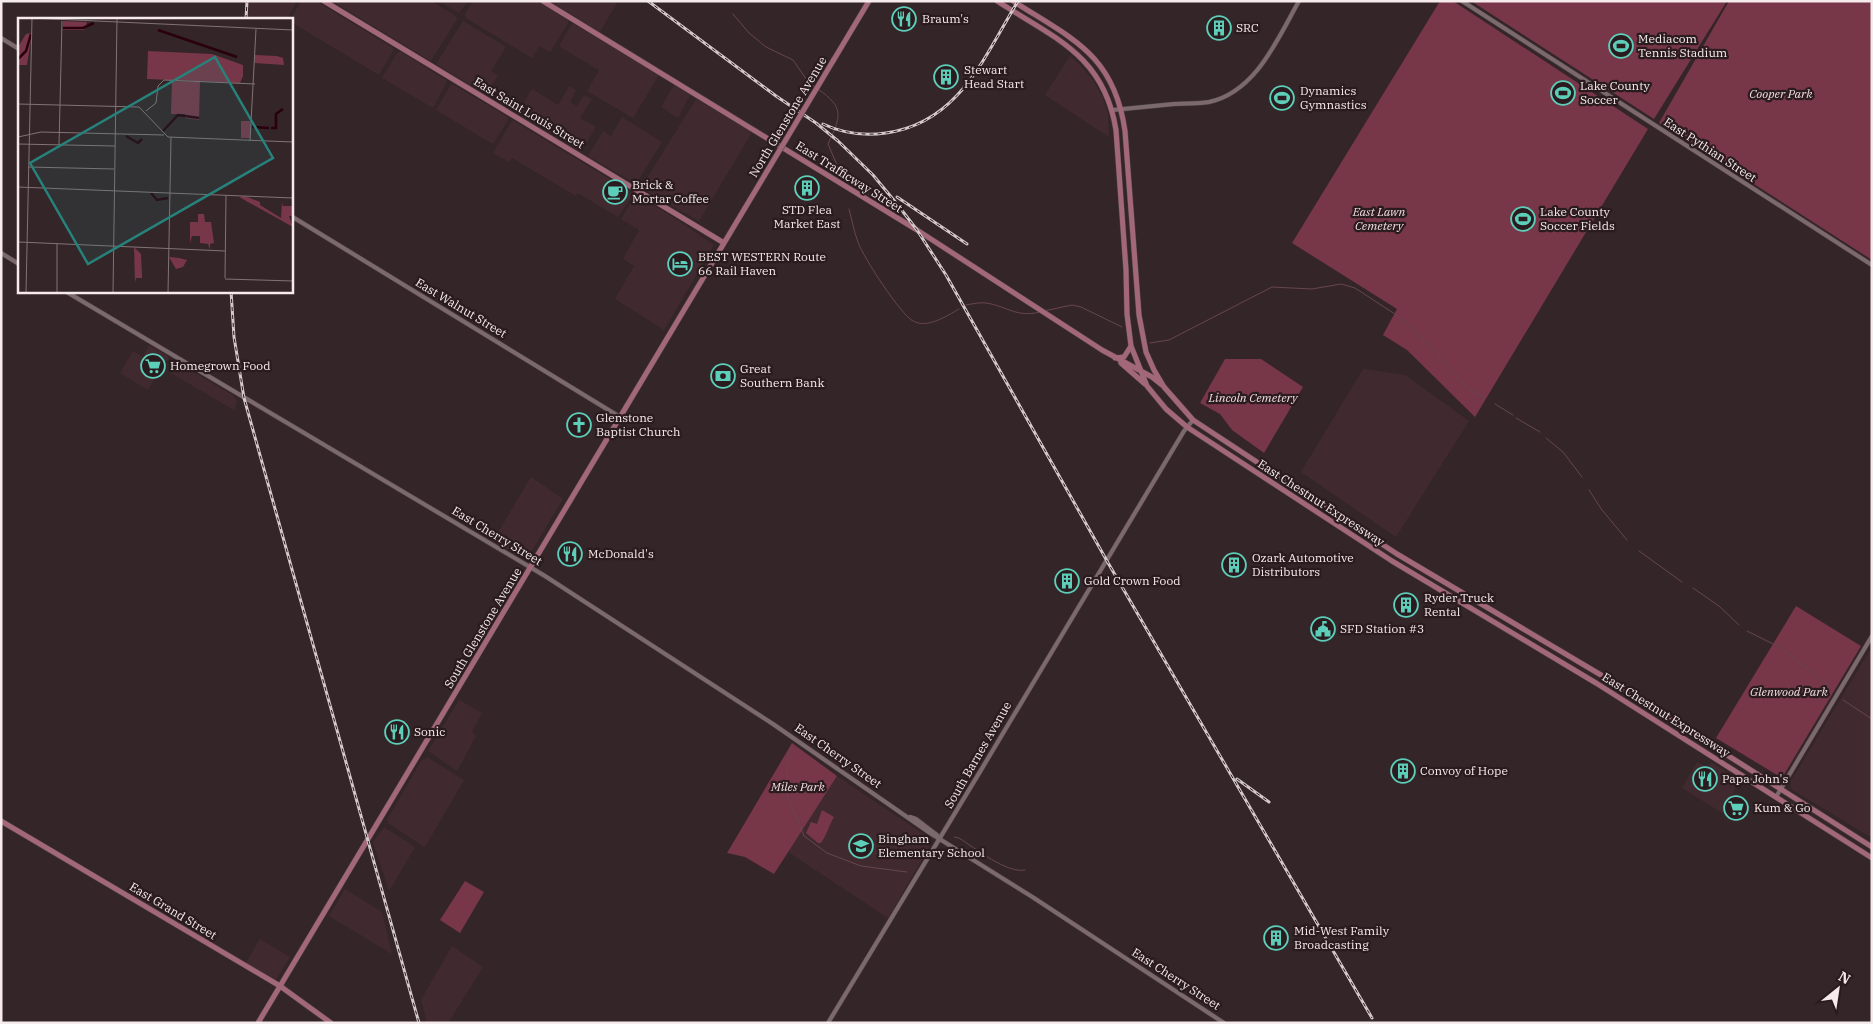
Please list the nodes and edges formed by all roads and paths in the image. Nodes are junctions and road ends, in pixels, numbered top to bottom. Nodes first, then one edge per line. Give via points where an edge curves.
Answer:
1 (324, 1) edge
2 (543, 1) edge
3 (869, 1) edge
4 (997, 1) edge
5 (1013, 1) edge
6 (1299, 1) edge
7 (1462, 1) edge
8 (1, 38) edge
9 (18, 47) edge
10 (1122, 109) junction
11 (1113, 110) junction
12 (292, 217) edge
13 (724, 243) junction
14 (1, 253) edge
15 (18, 263) edge
16 (1872, 265) edge
17 (67, 292) edge
18 (1131, 346) junction
19 (1115, 358) junction
20 (1141, 371) junction
21 (1147, 386) junction
22 (1164, 386) junction
23 (620, 417) junction
24 (1193, 420) junction
25 (1186, 427) junction
26 (531, 567) junction
27 (1872, 636) edge
28 (1781, 789) junction
29 (1776, 797) junction
30 (1, 821) edge
31 (940, 839) junction
32 (1872, 847) edge
33 (1872, 858) edge
34 (280, 986) junction
35 (258, 1023) edge
36 (331, 1023) edge
37 (828, 1023) edge
38 (1224, 1023) edge

1 - 13 main road, East Saint Louis Street
2 - 19 main road, East Trafficway Street via 924,234
3 - 13 main road, North Glenstone Avenue, bridge
4 - 11 main road, East Chestnut Expressway via 1079,56 1101,82
5 - 10 main road, East Chestnut Expressway via 1090,54 1110,80
6 - 10 street via 1256,72 1225,96 1209,102
7 - 16 street, East Pythian Street
8 - 9 street
10 - 11 street
10 - 22 main road, East Chestnut Expressway via 1141,328 1146,352
11 - 18 main road, East Chestnut Expressway
12 - 23 street, East Walnut Street
13 - 23 main road, South Glenstone Avenue
14 - 15 street
17 - 26 street, East Cherry Street
18 - 19 main road via 1124,357
18 - 20 main road, East Chestnut Expressway
19 - 20 main road, East Trafficway Street
19 - 21 main road, East Trafficway Street
20 - 21 main road, East Chestnut Expressway
20 - 22 main road, East Trafficway Street
21 - 25 main road, East Chestnut Expressway
22 - 24 main road, East Chestnut Expressway
23 - 26 main road, South Glenstone Avenue
24 - 25 street, South Barnes Avenue
24 - 28 main road, East Chestnut Expressway via 1397,554 1600,675
25 - 29 main road, East Chestnut Expressway via 1392,561 1596,683
25 - 31 street, South Barnes Avenue
26 - 31 street, East Cherry Street via 736,699
26 - 34 main road, South Glenstone Avenue
27 - 28 street
28 - 29 street
28 - 32 main road, East Chestnut Expressway
29 - 33 main road, East Chestnut Expressway
30 - 34 main road, East Grand Street
31 - 37 street, South Barnes Avenue
31 - 38 street, East Cherry Street
34 - 35 main road, South Glenstone Avenue
34 - 36 main road, East Grand Street

